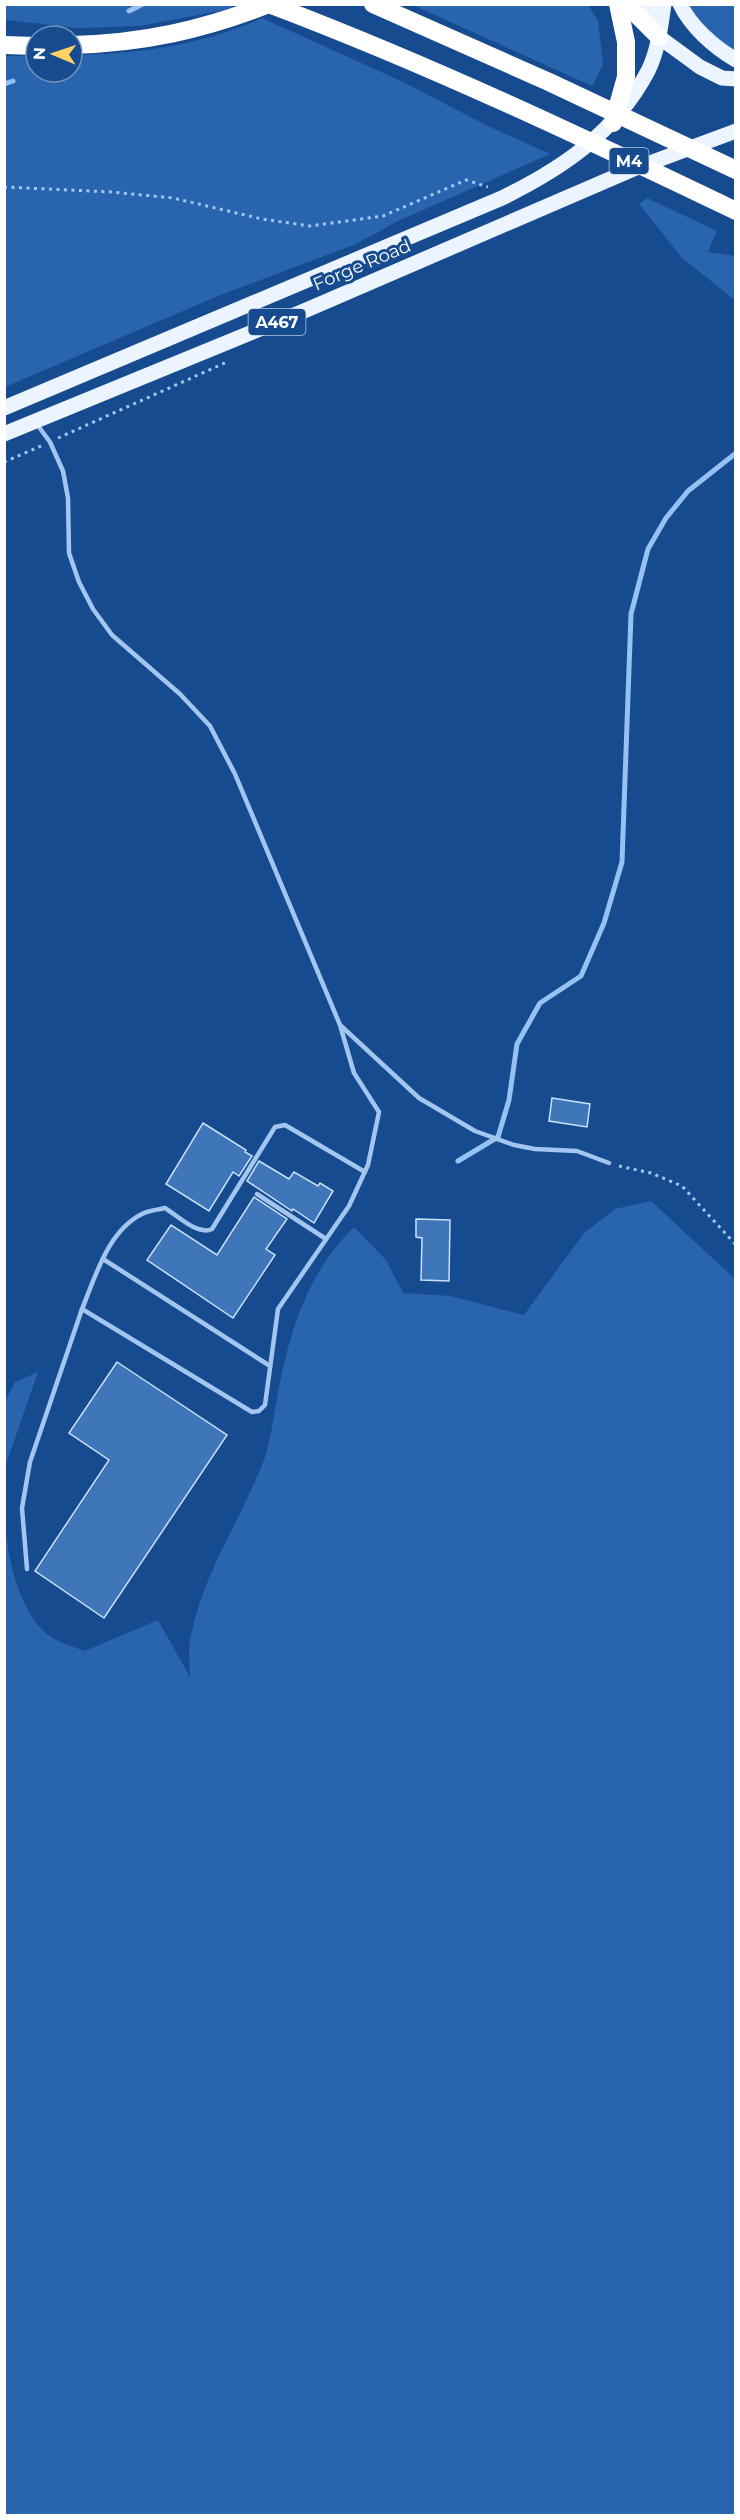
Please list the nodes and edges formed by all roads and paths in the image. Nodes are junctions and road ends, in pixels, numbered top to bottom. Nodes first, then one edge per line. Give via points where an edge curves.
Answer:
1 (269, 4) edge
2 (618, 4) edge
3 (626, 4) edge
4 (648, 4) edge
5 (664, 4) edge
6 (680, 4) edge
7 (374, 5) edge
8 (659, 37) junction
9 (4, 45) edge
10 (84, 45) edge
11 (24, 46) edge
12 (735, 60) edge
13 (735, 79) edge
14 (613, 123) junction
15 (735, 131) edge
16 (735, 170) edge
17 (4, 187) edge
18 (490, 188) dead end
19 (735, 211) edge
20 (4, 408) edge
21 (35, 421) junction
22 (4, 434) edge
23 (340, 1025) junction
24 (609, 1163) joint
25 (365, 1172) junction
26 (257, 1194) dead end
27 (326, 1239) junction
28 (735, 1245) edge
29 (103, 1259) junction
30 (82, 1309) junction
31 (270, 1366) junction
32 (27, 1569) dead end

1 - 10 highway, M4 via 221,23 159,36
1 - 19 highway, M4 via 524,112
2 - 14 highway via 626,42 626,77
3 - 8 highway
4 - 8 main road
5 - 8 main road, Forge Road
6 - 12 main road via 693,24
7 - 16 highway, M4
8 - 13 main road via 700,67 722,78
8 - 14 main road, Forge Road / A467 via 648,70
9 - 11 highway
14 - 20 main road, Forge Road / A467 via 599,138 542,179 502,198
15 - 21 main road, Forge Road / A467 via 631,170 304,311
17 - 18 path via 173,198 310,226 383,216 466,180
21 - 22 main road, Forge Road / A467
21 - 23 lane via 63,471 68,498 69,553 79,582 112,635 180,693 210,726 235,774
23 - 24 lane via 419,1098 475,1131 514,1145 577,1151
23 - 25 lane via 354,1073 379,1113
24 - 28 path via 651,1173 682,1186
25 - 27 lane via 349,1206
25 - 29 lane via 280,1124 212,1229 199,1230 165,1208 143,1213 123,1227
26 - 27 lane
27 - 31 lane via 278,1309
29 - 30 lane
29 - 31 lane
30 - 31 lane via 252,1412 265,1405
30 - 32 lane via 30,1462 22,1508

